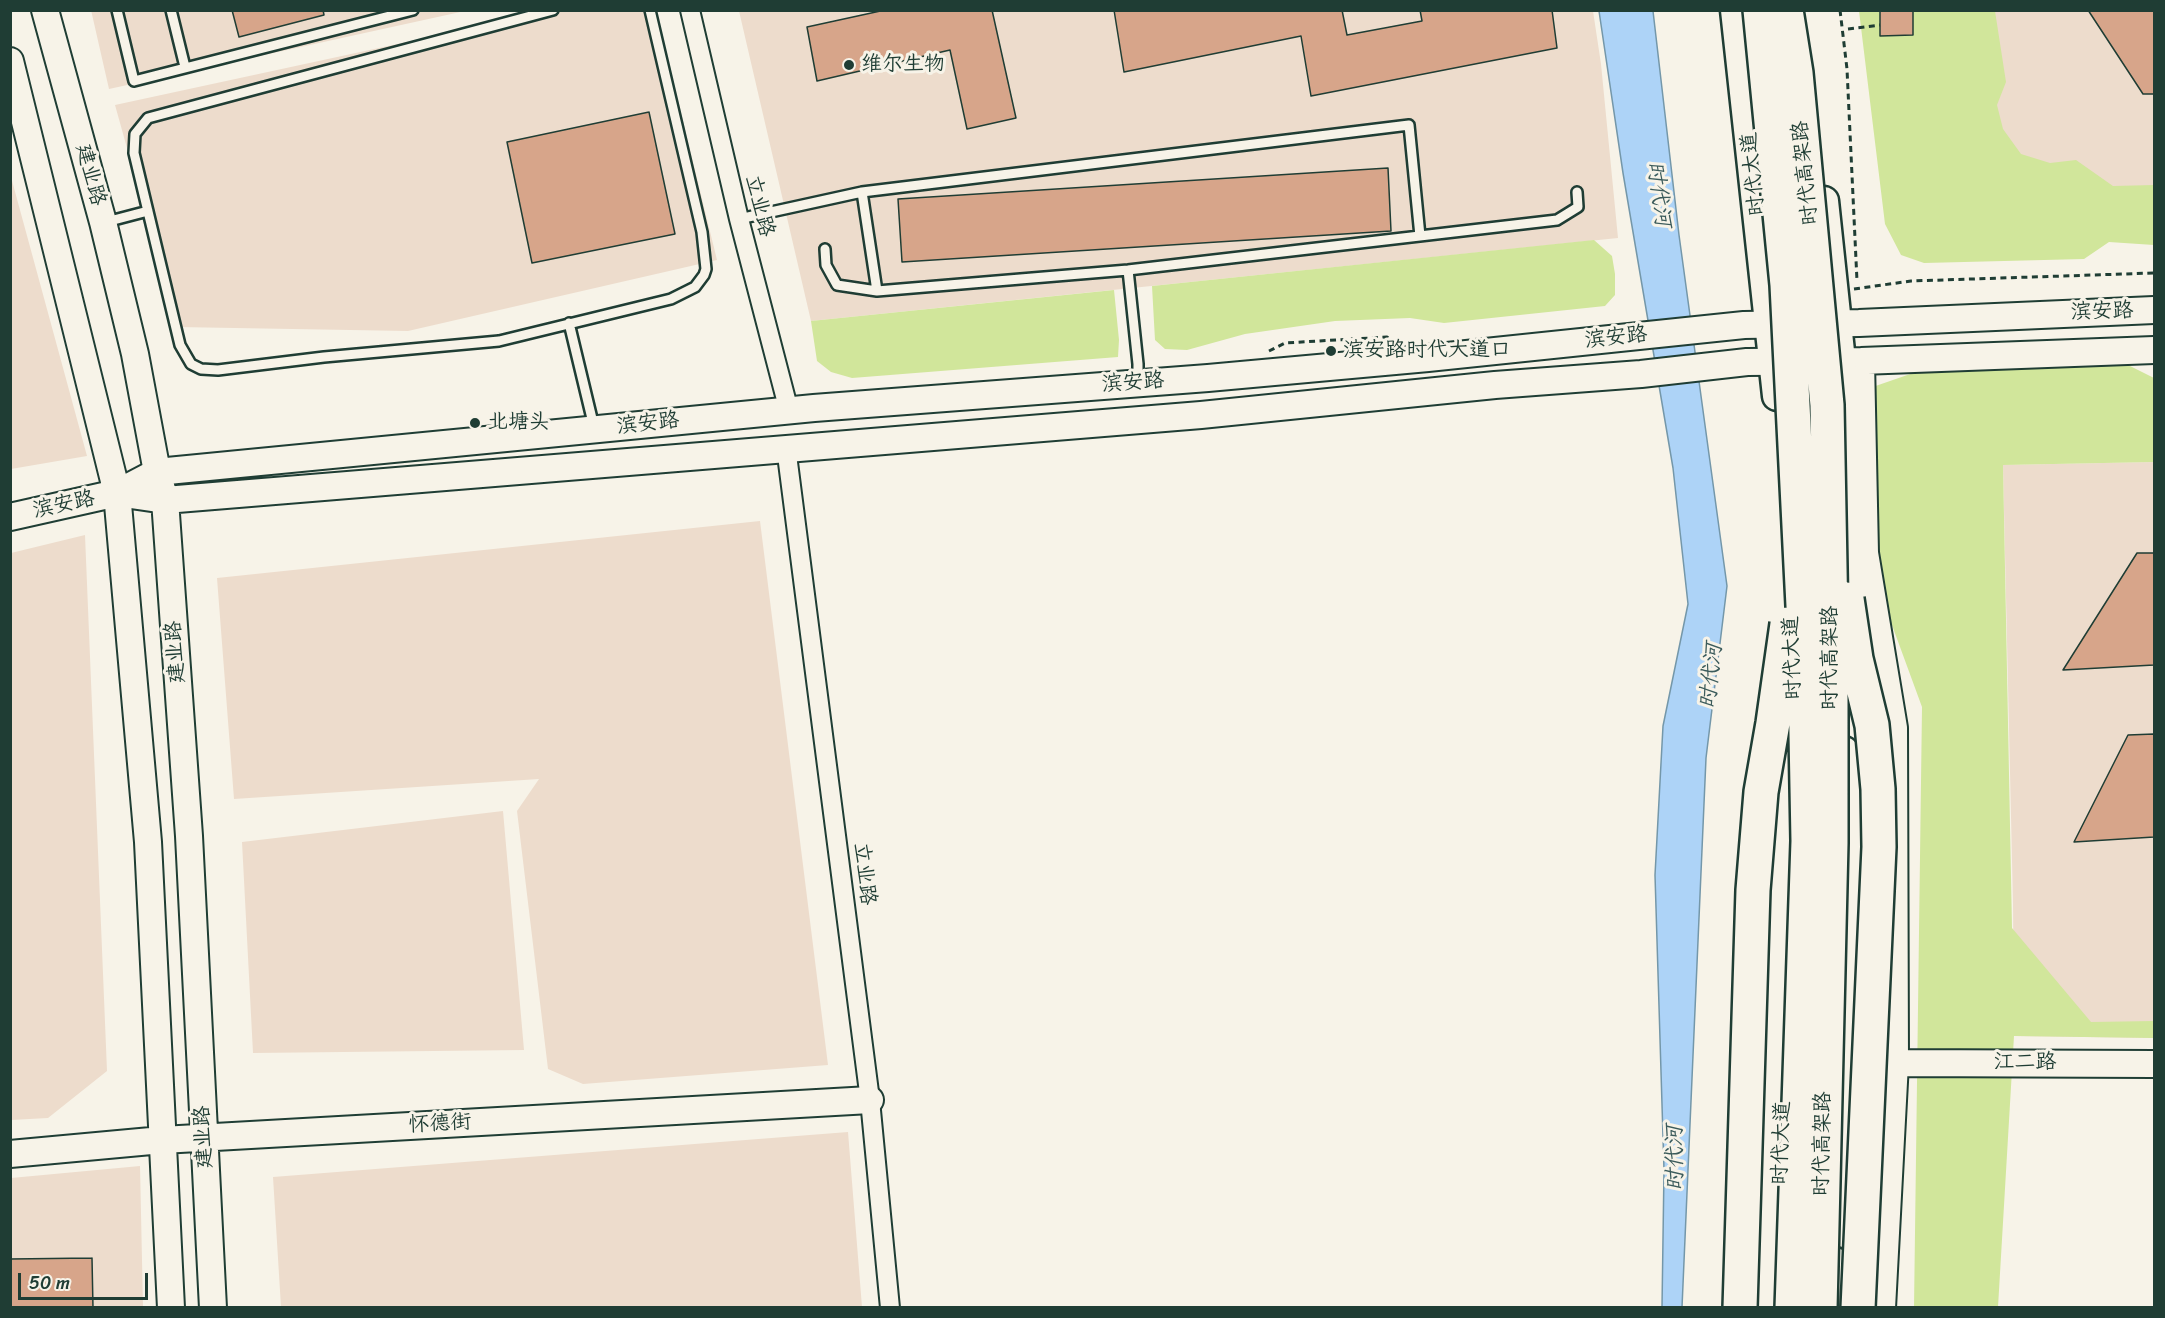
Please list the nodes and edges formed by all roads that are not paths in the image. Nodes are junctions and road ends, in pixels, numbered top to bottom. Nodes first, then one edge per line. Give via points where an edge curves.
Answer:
1 (45, 10) edge
2 (117, 10) edge
3 (171, 10) edge
4 (412, 10) edge
5 (553, 10) edge
6 (650, 10) edge
7 (690, 10) edge
8 (1735, 10) edge
9 (1760, 10) edge
10 (1786, 10) edge
11 (1801, 10) edge
12 (10, 61) edge
13 (185, 67) junction
14 (862, 192) junction
15 (1577, 192) dead end
16 (148, 211) junction
17 (739, 219) junction
18 (103, 222) junction
19 (1420, 236) junction
20 (825, 249) dead end
21 (1128, 270) junction
22 (877, 291) junction
23 (2154, 310) edge
24 (569, 323) junction
25 (1838, 324) junction
26 (1771, 325) junction
27 (2154, 350) edge
28 (1774, 360) junction
29 (1851, 361) junction
30 (1138, 383) junction
31 (789, 411) junction
32 (595, 429) junction
33 (786, 447) junction
34 (157, 472) junction
35 (1813, 481) junction
36 (117, 493) junction
37 (165, 500) junction
38 (10, 517) edge
39 (1869, 578) junction
40 (1845, 685) junction
41 (1795, 744) junction
42 (1844, 751) junction
43 (1778, 830) joint
44 (1855, 850) joint
45 (1895, 1063) junction
46 (2154, 1064) edge
47 (870, 1100) junction
48 (203, 1137) junction
49 (162, 1140) junction
50 (10, 1154) edge
51 (171, 1308) edge
52 (213, 1308) edge
53 (890, 1308) edge
54 (1740, 1308) edge
55 (1764, 1308) edge
56 (1777, 1308) edge
57 (1792, 1308) edge
58 (1820, 1308) edge
59 (1831, 1308) edge
60 (1844, 1308) edge
61 (1858, 1308) edge
62 (1882, 1308) edge

1 - 18 main road, 建业路
2 - 13 lane via 134,81
3 - 13 lane
4 - 13 lane
5 - 16 lane via 148,118 139,126 133,143
6 - 24 lane via 702,232 706,269 701,280 686,293 671,299
7 - 17 street, 立业路
8 - 26 main road, 时代大道
9 - 35 highway, 时代高架路, bridge via 1787,285
10 - 35 highway, 时代高架路, bridge via 1796,73 1827,405
11 - 25 main road via 1846,292
12 - 36 main road, 建业路
14 - 17 lane
14 - 19 lane via 1409,125
14 - 22 lane
15 - 19 lane via 1578,207 1557,220
16 - 18 lane
16 - 24 lane via 180,345 191,364 201,369 499,341
17 - 31 street, 立业路
18 - 34 main road, 建业路 via 135,354
19 - 21 lane
20 - 22 lane via 826,265 837,285
21 - 22 lane
21 - 30 lane
23 - 25 main road, 滨安路
24 - 32 lane
25 - 26 main road, 滨安路
25 - 29 main road
26 - 28 main road, 时代大道
26 - 30 main road, 滨安路
27 - 29 main road, 滨安路
28 - 29 main road, 滨安路
28 - 33 main road, 滨安路 via 1201,415
28 - 41 main road, 时代大道 via 1795,662
29 - 39 main road
29 - 40 main road
30 - 31 main road, 滨安路
31 - 32 main road, 滨安路
32 - 34 main road, 滨安路
33 - 37 main road, 滨安路
33 - 47 street, 立业路
34 - 36 main road, 滨安路
34 - 37 main road, 建业路
35 - 54 highway, bridge via 1761,792 1753,890
35 - 57 highway, 时代高架路, bridge via 1804,626 1808,841
35 - 58 highway, 时代高架路, bridge via 1831,843
35 - 61 highway, bridge via 1872,725 1878,789 1879,847
36 - 37 main road, 滨安路
36 - 38 main road, 滨安路
36 - 49 main road, 建业路 via 148,842
37 - 48 main road, 建业路 via 189,836
39 - 40 main road
39 - 45 main road via 1894,728
40 - 42 main road
41 - 43 main road via 1781,795
41 - 56 main road, 时代大道
42 - 44 main road via 1854,800
42 - 59 main road
43 - 55 highway
44 - 60 highway
45 - 46 main road, 江二路
45 - 62 main road
47 - 48 main road, 怀德街
47 - 53 street, 立业路
48 - 49 main road, 怀德街
48 - 52 main road, 建业路
49 - 50 main road, 怀德街
49 - 51 main road, 建业路

